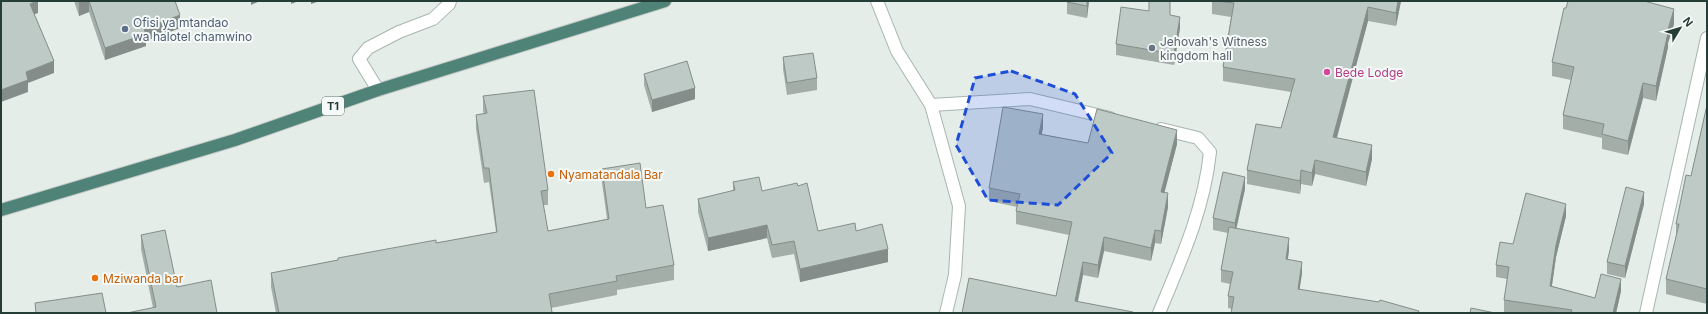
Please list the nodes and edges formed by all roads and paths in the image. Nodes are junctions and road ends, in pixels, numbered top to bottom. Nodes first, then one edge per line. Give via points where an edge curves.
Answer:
1 (450, 1) edge
2 (665, 1) edge
3 (877, 1) edge
4 (1707, 38) edge
5 (378, 90) junction
6 (931, 105) junction
7 (1121, 120) edge
8 (1152, 127) edge
9 (1, 210) edge
10 (946, 313) edge
11 (1159, 313) edge
12 (1646, 313) edge

1 - 5 street via 433,19 368,48 359,59
2 - 5 highway, T1
3 - 6 street via 897,51
4 - 12 street
5 - 9 highway, T1 via 235,140
6 - 7 street via 1030,99
6 - 10 street via 959,206 955,275
8 - 11 street via 1198,138 1210,152 1207,177 1191,236

